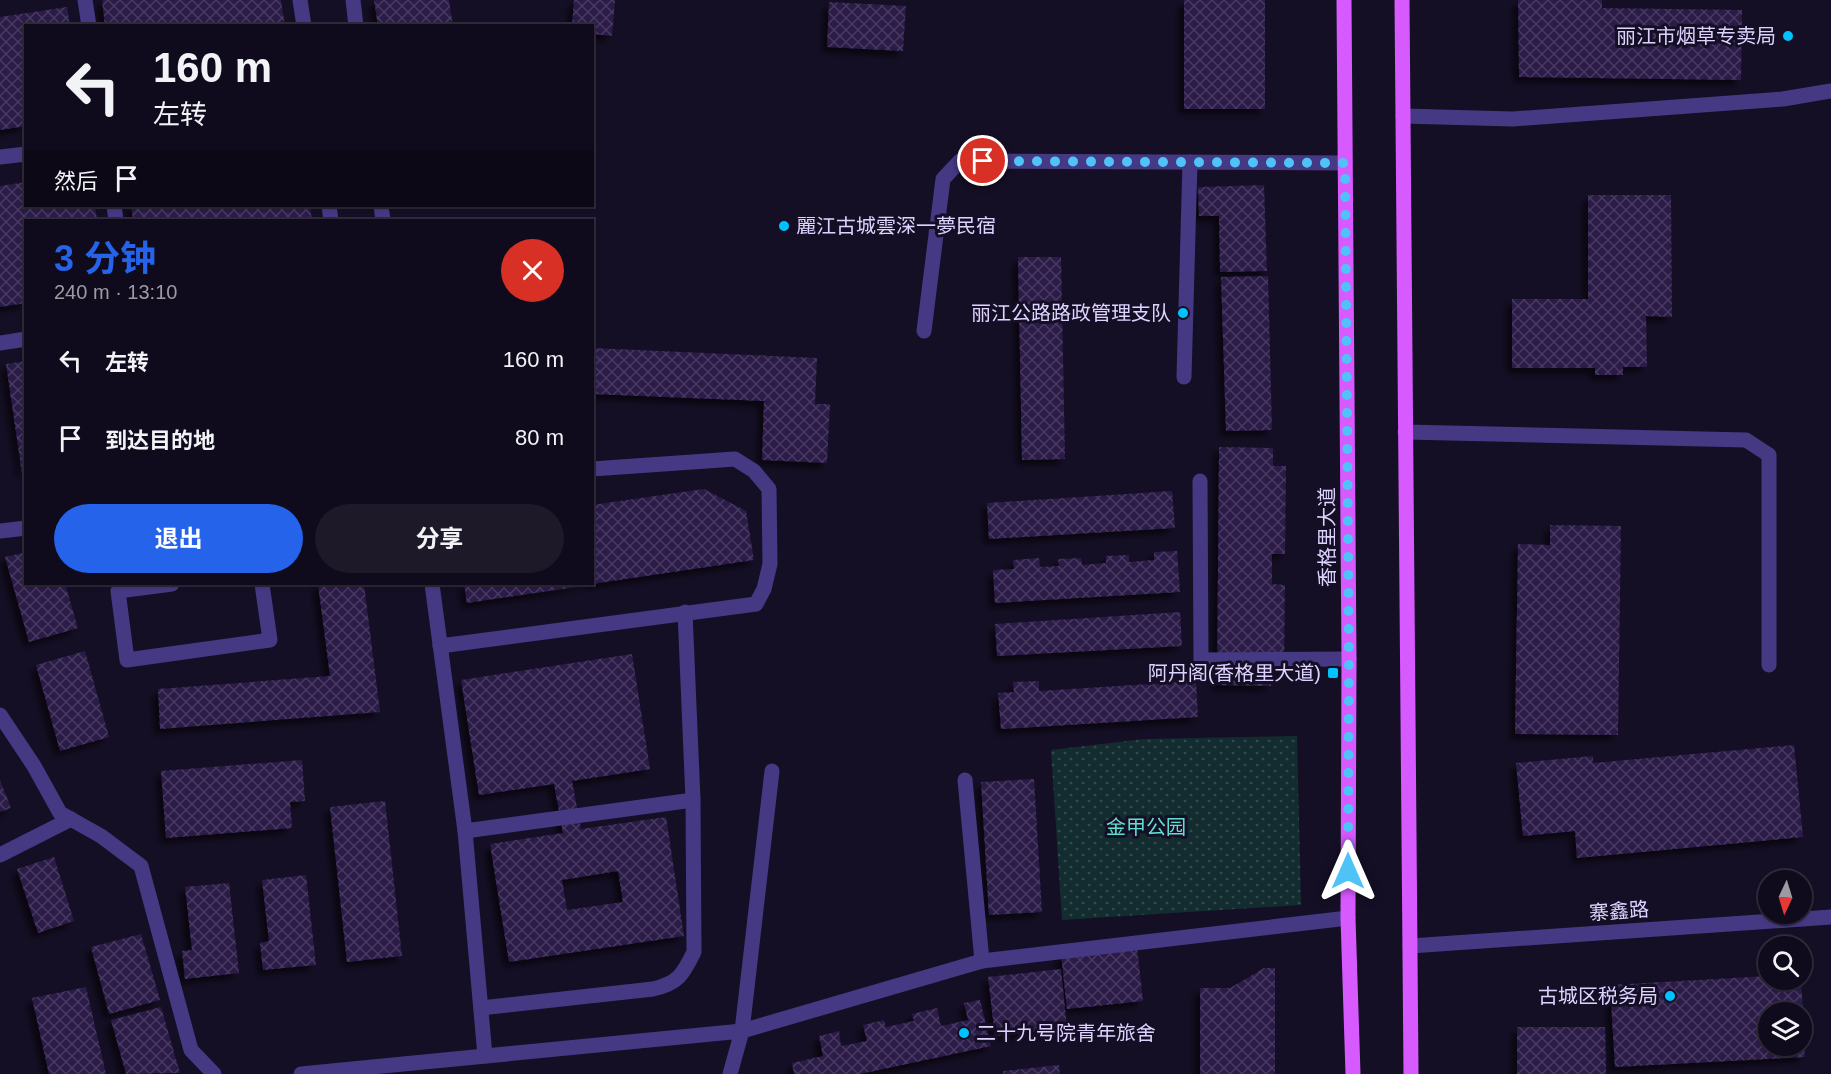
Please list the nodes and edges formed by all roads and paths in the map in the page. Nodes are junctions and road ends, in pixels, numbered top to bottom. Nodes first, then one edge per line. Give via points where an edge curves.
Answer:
1 (85, 0) edge
2 (300, 0) edge
3 (352, 0) edge
4 (1344, 0) edge
5 (1402, 0) edge
6 (89, 24) edge
7 (304, 24) edge
8 (356, 24) edge
9 (1831, 91) edge
10 (1403, 116) junction
11 (24, 154) edge
12 (0, 157) edge
13 (1190, 162) junction
14 (1345, 163) junction
15 (924, 331) dead end
16 (24, 339) edge
17 (0, 343) edge
18 (1184, 377) dead end
19 (1405, 432) junction
20 (594, 469) edge
21 (1200, 481) dead end
22 (24, 528) edge
23 (0, 531) edge
24 (164, 585) edge
25 (262, 585) edge
26 (432, 585) edge
27 (685, 612) junction
28 (440, 646) junction
29 (1349, 659) junction
30 (1768, 665) dead end
31 (0, 715) edge
32 (772, 771) dead end
33 (965, 780) dead end
34 (693, 800) junction
35 (71, 819) junction
36 (465, 831) junction
37 (0, 855) edge
38 (1831, 917) edge
39 (1347, 918) junction
40 (1410, 946) junction
41 (982, 961) junction
42 (481, 1008) junction
43 (742, 1031) junction
44 (485, 1056) junction
45 (214, 1074) edge
46 (301, 1074) edge
47 (730, 1074) edge
48 (1353, 1074) edge
49 (1411, 1074) edge

1 - 6 street
2 - 7 street
3 - 8 street
4 - 14 main road, 香格里大道
5 - 10 main road
9 - 10 street via 1783,99 1513,119
10 - 19 main road
11 - 12 street
13 - 14 street
13 - 15 street via 960,161 943,179
13 - 18 street
14 - 29 main road, 香格里大道
16 - 17 street
19 - 30 street via 1746,440 1769,455
19 - 40 main road
20 - 27 street via 735,459 754,471 769,489 770,564 756,604
21 - 29 street via 1201,660
22 - 23 street
24 - 25 street via 118,591 127,660 270,640
26 - 28 street
27 - 28 street
27 - 34 street
28 - 36 street
29 - 39 main road, 香格里大道
31 - 35 street via 60,813
32 - 43 street
33 - 41 street
34 - 36 street
34 - 42 street via 694,952 684,972 671,985
35 - 37 street
35 - 45 street via 141,866 191,1050
36 - 42 street
38 - 40 street, 寨鑫路
39 - 41 street
39 - 48 main road, 香格里大道
40 - 49 main road
41 - 43 street
42 - 44 street
43 - 44 street
43 - 47 street
44 - 46 street

